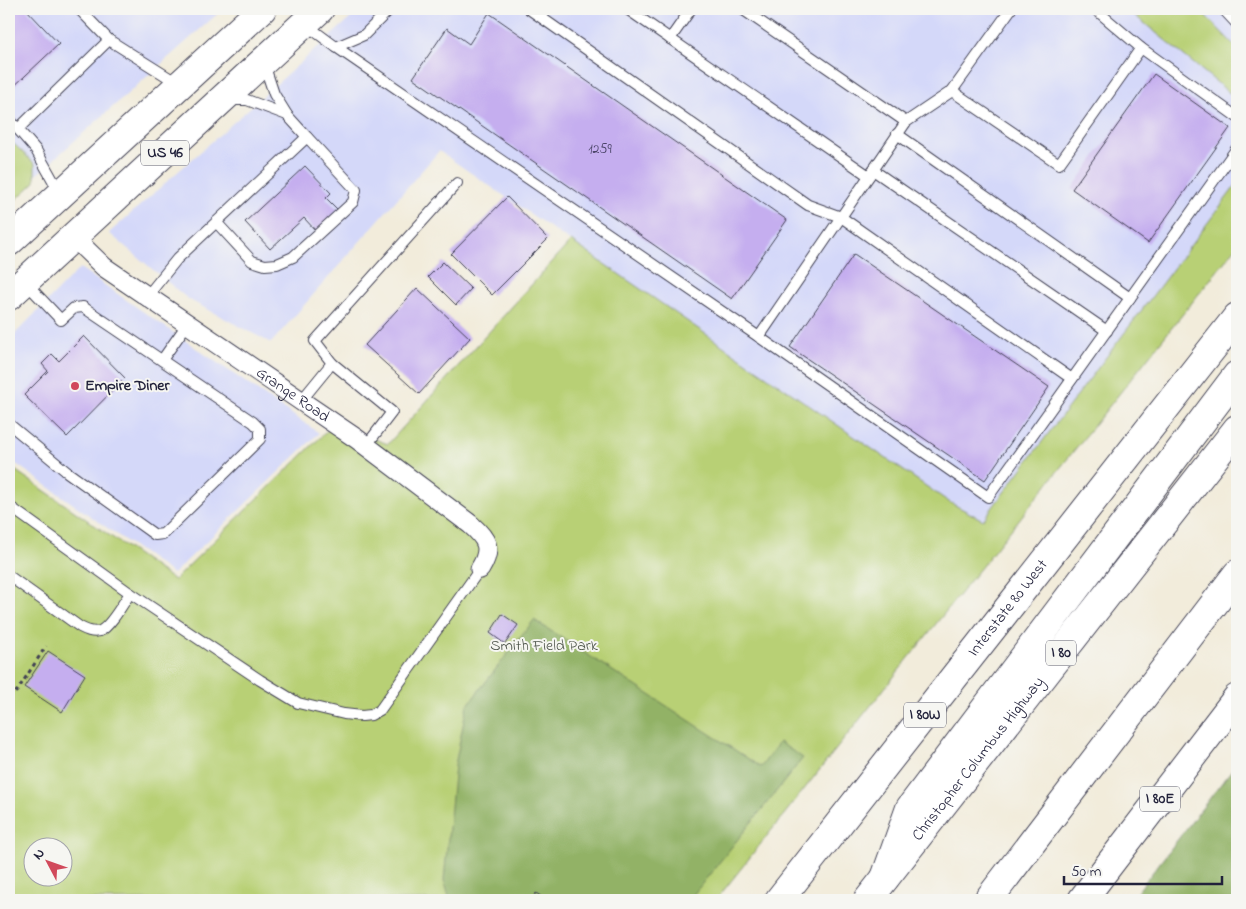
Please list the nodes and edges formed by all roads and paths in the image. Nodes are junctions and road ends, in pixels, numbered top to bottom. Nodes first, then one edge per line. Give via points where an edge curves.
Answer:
1 (79, 9) edge
2 (262, 9) edge
3 (390, 9) edge
4 (529, 9) edge
5 (627, 9) edge
6 (691, 9) edge
7 (742, 9) edge
8 (1011, 9) edge
9 (1095, 9) edge
10 (1222, 9) edge
11 (312, 16) edge
12 (1237, 24) edge
13 (670, 39) junction
14 (109, 40) junction
15 (336, 47) junction
16 (1142, 48) junction
17 (263, 62) junction
18 (179, 85) junction
19 (952, 91) junction
20 (222, 100) junction
21 (286, 115) junction
22 (1237, 118) edge
23 (9, 119) edge
24 (906, 122) junction
25 (18, 129) junction
26 (898, 134) junction
27 (307, 137) junction
28 (1237, 148) edge
29 (871, 173) junction
30 (457, 183) dead end
31 (60, 194) junction
32 (841, 217) junction
33 (216, 222) junction
34 (73, 237) junction
35 (9, 242) edge
36 (17, 289) edge
37 (148, 295) junction
38 (1130, 298) junction
39 (1237, 316) edge
40 (188, 323) junction
41 (1107, 331) junction
42 (759, 337) junction
43 (162, 360) junction
44 (332, 363) junction
45 (1237, 376) edge
46 (1072, 380) junction
47 (301, 401) junction
48 (9, 424) edge
49 (1237, 429) edge
50 (366, 446) junction
51 (9, 506) edge
52 (480, 569) joint
53 (1237, 574) edge
54 (9, 576) edge
55 (130, 593) junction
56 (46, 646) dead end
57 (9, 698) edge
58 (1237, 698) edge
59 (885, 878) junction
60 (779, 900) edge
61 (868, 900) edge
62 (988, 900) edge
63 (1082, 900) edge

1 - 14 lane
2 - 18 highway, US 46
3 - 15 lane via 364,34
4 - 32 lane via 808,205
5 - 13 lane
6 - 13 lane
7 - 24 lane
8 - 19 lane
9 - 16 lane
10 - 12 lane
11 - 15 lane
11 - 17 highway, US 46
13 - 29 lane
14 - 18 lane
14 - 25 lane
15 - 42 lane
16 - 19 lane via 1060,164
16 - 22 lane
17 - 20 highway, US 46
17 - 21 lane via 274,94
18 - 31 highway, US 46
19 - 24 lane
20 - 21 lane via 247,100
20 - 34 highway, US 46
21 - 27 lane
23 - 25 lane
24 - 26 lane
25 - 31 lane via 36,150
26 - 29 lane
26 - 38 lane
27 - 33 lane
27 - 33 lane via 356,190 353,202 293,257 277,264 252,261
28 - 38 lane
29 - 32 lane
29 - 41 lane
30 - 44 lane via 315,341
31 - 35 highway, US 46
32 - 42 lane
32 - 46 lane
33 - 37 lane via 177,259
34 - 36 highway, US 46
34 - 37 street, Grange Road via 104,266
36 - 43 lane via 61,320 74,308 84,307
37 - 40 street, Grange Road
38 - 41 lane
39 - 60 highway, Interstate 80 West / I 80W
40 - 43 lane
40 - 47 street, Grange Road
41 - 46 lane
42 - 46 lane via 988,497
43 - 48 lane via 260,430 260,439 163,534 155,535 67,472
44 - 47 lane
44 - 50 lane via 392,412
45 - 59 highway via 910,808
47 - 50 street, Grange Road
49 - 59 highway, Christopher Columbus Highway / I 80
50 - 52 street, Grange Road via 480,534 487,545 487,557
51 - 55 lane
52 - 55 lane via 380,710 362,716 298,703
53 - 62 highway
54 - 55 lane via 90,632 100,631 108,625
56 - 57 path
58 - 63 highway, I 80E
59 - 61 highway, Christopher Columbus Highway / I 80

